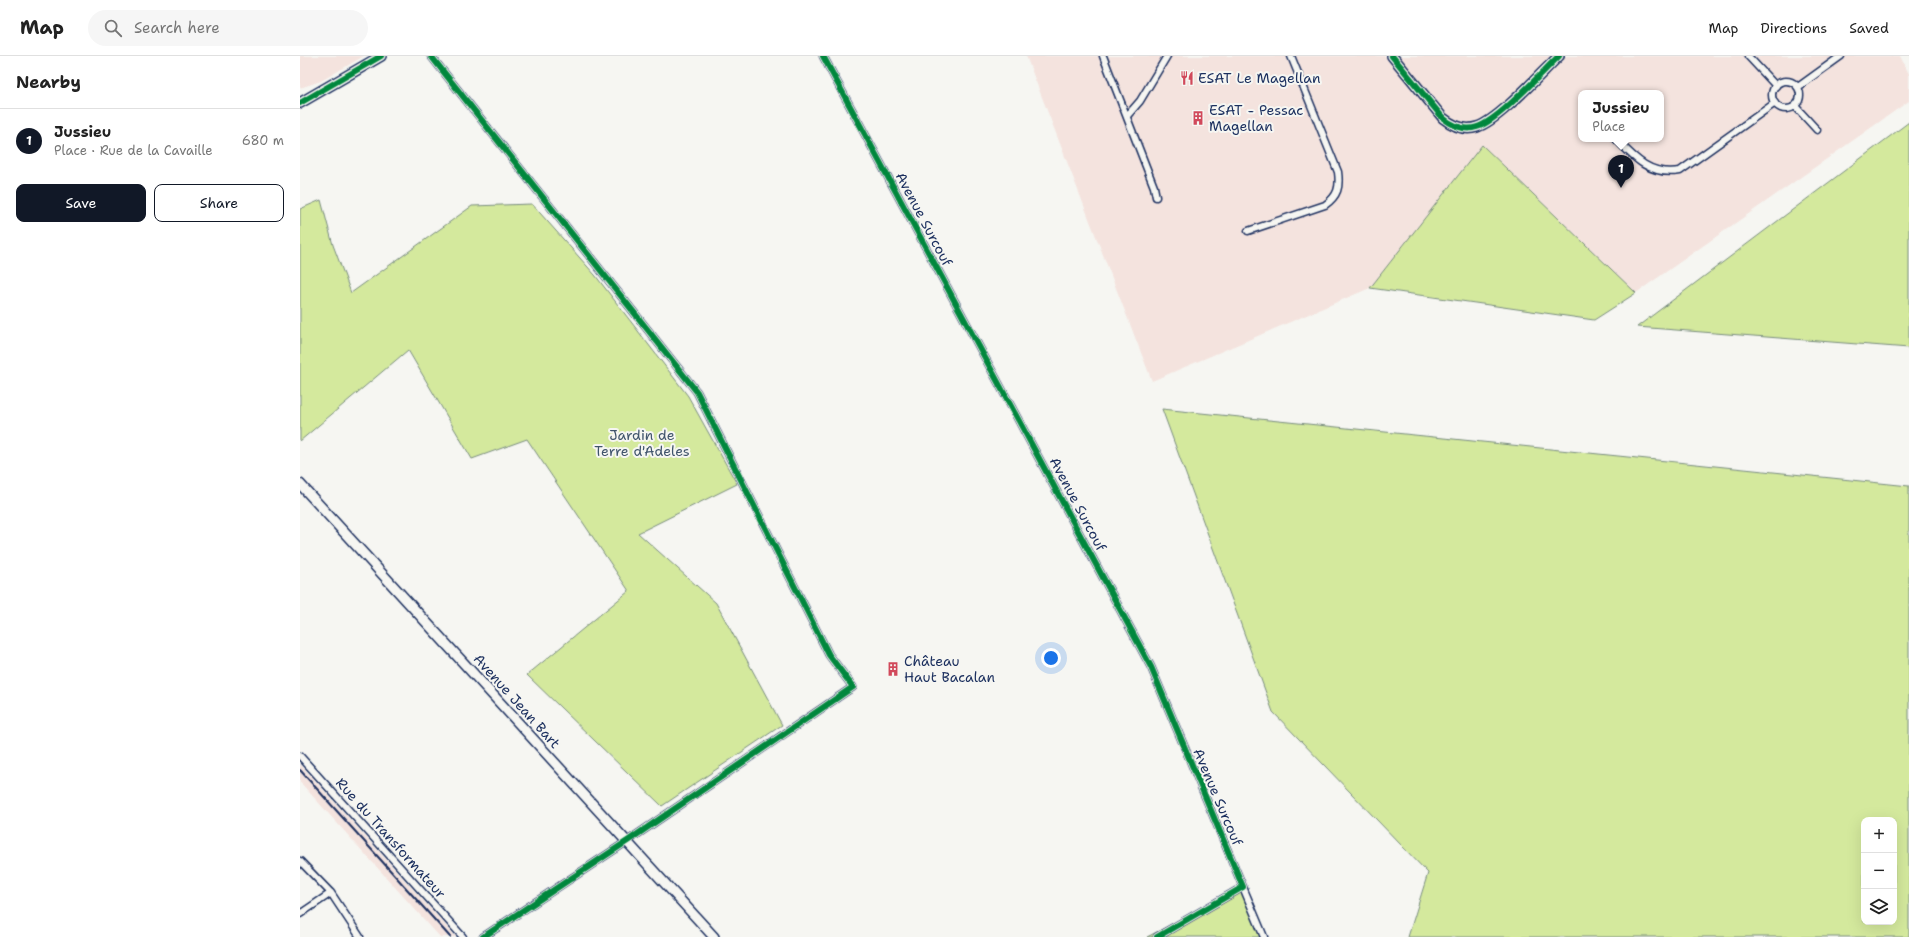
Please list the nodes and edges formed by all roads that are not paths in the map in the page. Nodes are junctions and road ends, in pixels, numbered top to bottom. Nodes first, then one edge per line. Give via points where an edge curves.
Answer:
1 (381, 56) edge
2 (431, 56) edge
3 (823, 56) edge
4 (1103, 56) edge
5 (1166, 56) edge
6 (1291, 56) edge
7 (1392, 56) edge
8 (1559, 56) edge
9 (1748, 56) edge
10 (1841, 56) edge
11 (1776, 86) junction
12 (1798, 87) junction
13 (300, 103) edge
14 (1775, 103) junction
15 (1795, 106) junction
16 (1127, 116) junction
17 (1817, 130) dead end
18 (1619, 142) edge
19 (1156, 198) dead end
20 (1248, 231) dead end
21 (300, 484) edge
22 (300, 756) edge
23 (627, 842) junction
24 (300, 861) edge
25 (1243, 887) junction
26 (331, 893) junction
27 (300, 914) edge
28 (360, 937) edge
29 (463, 937) edge
30 (483, 937) edge
31 (714, 937) edge
32 (1158, 937) edge
33 (1264, 937) edge

1 - 13 street
2 - 23 street via 697,392 829,654 853,687
3 - 25 street, Avenue Surcouf via 1151,667
4 - 16 street
5 - 16 street via 1140,101
6 - 20 street via 1338,172 1338,192 1334,199 1325,205
7 - 8 street via 1443,118 1452,125 1476,128 1495,117
9 - 11 street
10 - 12 street
11 - 12 street via 1788,81
11 - 14 street via 1773,94
12 - 15 street via 1800,99
14 - 15 street via 1787,109
14 - 18 street via 1680,171 1666,172 1641,164
15 - 17 street
16 - 19 street
21 - 23 street, Avenue Jean Bart
22 - 29 street, Rue du Transformateur
23 - 30 street
23 - 31 street, Avenue Jean Bart
24 - 26 street
25 - 32 street
25 - 33 street, Avenue Surcouf
26 - 27 street
26 - 28 street

